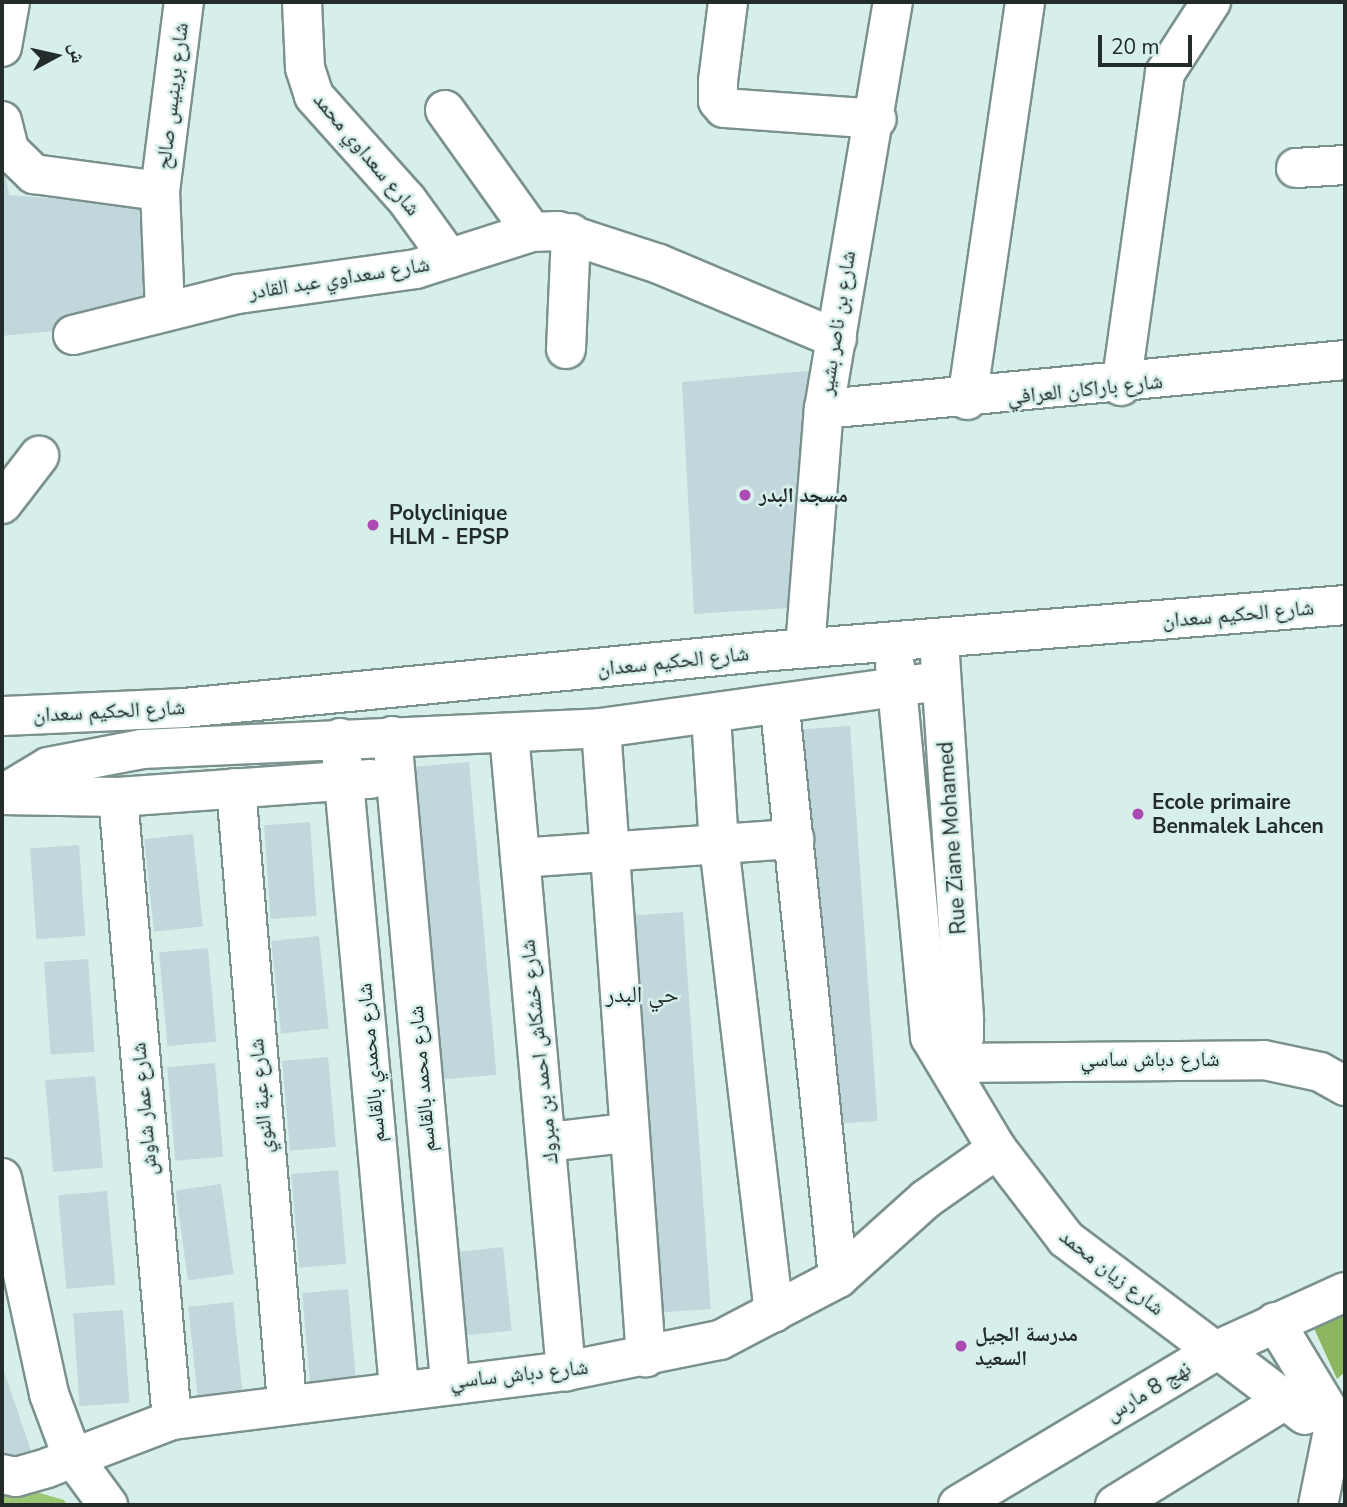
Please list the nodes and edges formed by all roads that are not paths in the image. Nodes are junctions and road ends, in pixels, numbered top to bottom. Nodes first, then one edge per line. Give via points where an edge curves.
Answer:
1 (10, 2) edge
2 (184, 2) edge
3 (302, 2) edge
4 (728, 2) edge
5 (893, 2) edge
6 (1024, 2) edge
7 (1211, 2) edge
8 (2, 47) edge
9 (445, 110) dead end
10 (877, 120) junction
11 (2, 121) edge
12 (1345, 165) edge
13 (1296, 168) dead end
14 (160, 191) junction
15 (533, 232) junction
16 (571, 233) junction
17 (449, 258) junction
18 (165, 311) junction
19 (73, 335) dead end
20 (837, 340) junction
21 (566, 349) dead end
22 (1345, 360) edge
23 (1121, 386) junction
24 (967, 400) junction
25 (824, 409) junction
26 (38, 456) dead end
27 (2, 505) edge
28 (1345, 605) edge
29 (939, 640) junction
30 (894, 643) junction
31 (805, 648) junction
32 (551, 673) junction
33 (941, 681) junction
34 (897, 691) junction
35 (780, 708) junction
36 (137, 709) junction
37 (710, 715) junction
38 (2, 716) edge
39 (601, 728) junction
40 (553, 730) junction
41 (509, 734) junction
42 (392, 736) junction
43 (340, 738) junction
44 (142, 749) junction
45 (396, 777) junction
46 (346, 780) junction
47 (236, 788) junction
48 (3, 794) edge
49 (118, 797) junction
50 (794, 839) junction
51 (719, 845) junction
52 (607, 853) junction
53 (520, 858) junction
54 (408, 917) junction
55 (359, 918) junction
56 (419, 1032) junction
57 (368, 1035) junction
58 (957, 1050) junction
59 (1345, 1086) edge
60 (626, 1133) junction
61 (548, 1142) junction
62 (997, 1149) junction
63 (429, 1153) junction
64 (379, 1154) junction
65 (2, 1178) edge
66 (439, 1274) junction
67 (389, 1275) junction
68 (838, 1278) junction
69 (1345, 1292) edge
70 (774, 1313) junction
71 (1275, 1322) junction
72 (1216, 1350) junction
73 (646, 1357) junction
74 (566, 1371) junction
75 (450, 1381) junction
76 (399, 1387) junction
77 (1285, 1400) junction
78 (287, 1403) junction
79 (172, 1420) junction
80 (1338, 1422) edge
81 (72, 1456) junction
82 (2, 1474) edge
83 (108, 1505) edge
84 (958, 1505) edge
85 (1115, 1505) edge
86 (1318, 1505) edge

1 - 8 street
2 - 14 street, شارع برينيس صالح
3 - 17 street, شارع سعداوي محمد via 305,68 314,96 407,200
4 - 10 street via 718,81 724,108
5 - 10 street, شارع بن ناصر بشير
6 - 24 street
7 - 23 street via 1165,73
9 - 15 street
10 - 20 street, شارع بن ناصر بشير via 853,219
11 - 14 street via 9,150 34,174
12 - 13 street
14 - 18 street, شارع برينيس صالح
15 - 16 street, شارع سعداوي عبد القادر
15 - 17 street, شارع سعداوي عبد القادر
16 - 20 street, شارع سعداوي عبد القادر
16 - 21 street
17 - 18 street, شارع سعداوي عبد القادر
18 - 19 street, شارع سعداوي عبد القادر
20 - 25 street, شارع بن ناصر بشير
22 - 23 street, شارع باراكان العرافي
23 - 24 street, شارع باراكان العرافي
24 - 25 street, شارع باراكان العرافي
25 - 31 street, شارع بن ناصر بشير
26 - 27 street
28 - 29 street, شارع الحكيم سعدان
29 - 30 street, شارع الحكيم سعدان
29 - 33 street, Rue Ziane Mohamed
30 - 31 street, شارع الحكيم سعدان
30 - 34 street, شارع زيان محمد
31 - 32 street, شارع الحكيم سعدان
32 - 36 street, شارع الحكيم سعدان
32 - 40 street
33 - 34 street
33 - 58 street, Rue Ziane Mohamed
34 - 35 street
34 - 58 street, شارع زيان محمد via 930,1037
35 - 37 street
35 - 50 street
36 - 38 street, شارع الحكيم سعدان
36 - 44 street
37 - 39 street
37 - 51 street
39 - 40 street
39 - 52 street
40 - 41 street
41 - 42 street
41 - 53 street, شارع خشكاش احمد بن مبروك
42 - 43 street
42 - 45 street, شارع محمد بالقاسم
43 - 44 street
43 - 46 street, شارع محمدي بالقاسم
44 - 48 street via 48,767
45 - 46 street
45 - 54 street, شارع محمد بالقاسم
46 - 47 street
46 - 55 street, شارع محمدي بالقاسم
47 - 49 street
47 - 78 street, شارع عبة النوي
48 - 49 street
49 - 79 street, شارع عمار شاوش
50 - 51 street
50 - 68 street
51 - 52 street
51 - 70 street
52 - 53 street
52 - 60 street
53 - 61 street, شارع خشكاش احمد بن مبروك
54 - 55 street
54 - 56 street, شارع محمد بالقاسم
55 - 57 street, شارع محمدي بالقاسم
56 - 57 street
56 - 63 street, شارع محمد بالقاسم
57 - 64 street, شارع محمدي بالقاسم
58 - 59 street, شارع دباش ساسي via 1264,1060 1320,1072
58 - 62 street, شارع زيان محمد
60 - 61 street
60 - 73 street
61 - 74 street, شارع خشكاش احمد بن مبروك
62 - 68 street, شارع دباش ساسي via 926,1199
62 - 72 street, شارع زيان محمد via 1066,1239
63 - 64 street
63 - 66 street, شارع محمد بالقاسم
64 - 67 street, شارع محمدي بالقاسم
65 - 81 street via 49,1394
66 - 67 street
66 - 75 street, شارع محمد بالقاسم
67 - 76 street, شارع محمدي بالقاسم
68 - 70 street, شارع دباش ساسي
69 - 71 street, نهج 8 مارس
70 - 73 street, شارع دباش ساسي via 720,1340
71 - 72 street, نهج 8 مارس
71 - 80 street
72 - 77 street, شارع زيان محمد
72 - 84 street, نهج 8 مارس
73 - 74 street, شارع دباش ساسي
74 - 75 street, شارع دباش ساسي
75 - 76 street, شارع دباش ساسي
76 - 78 street, شارع دباش ساسي
77 - 80 street, شارع زيان محمد
77 - 85 street
78 - 79 street, شارع دباش ساسي
79 - 81 street, شارع دباش ساسي
80 - 86 street
81 - 82 street, شارع دباش ساسي via 16,1477
81 - 83 street

